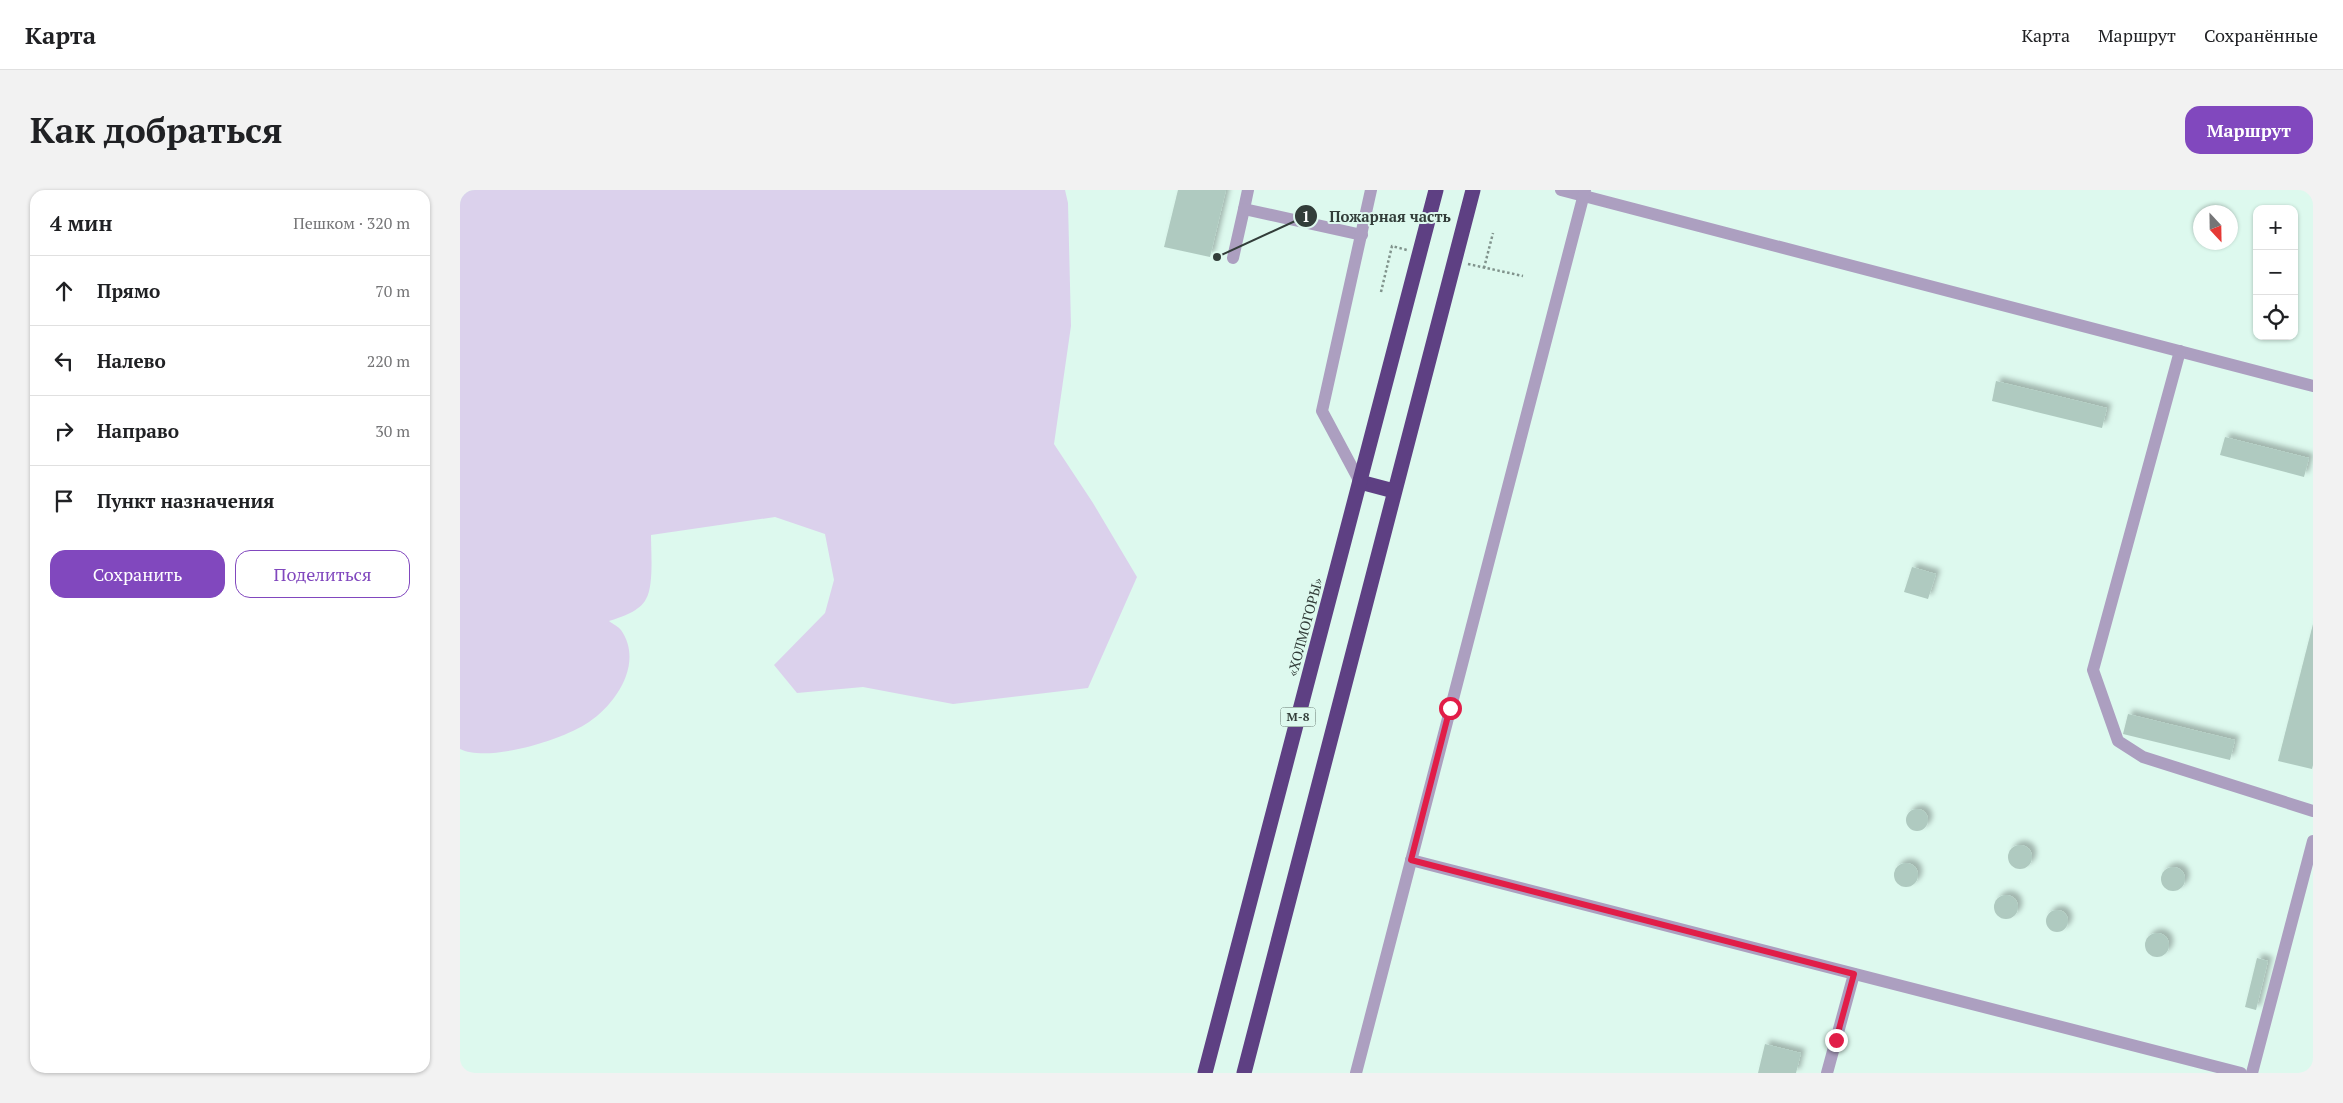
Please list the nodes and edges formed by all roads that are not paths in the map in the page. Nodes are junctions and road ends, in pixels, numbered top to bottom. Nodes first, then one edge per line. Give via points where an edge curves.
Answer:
1 (1248, 190) edge
2 (1371, 190) edge
3 (1436, 190) edge
4 (1473, 190) edge
5 (1562, 190) edge
6 (1584, 193) edge
7 (1244, 208) junction
8 (1362, 235) junction
9 (1233, 258) dead end
10 (2180, 351) junction
11 (2313, 386) edge
12 (1360, 482) junction
13 (1394, 491) junction
14 (2313, 811) edge
15 (2313, 841) edge
16 (1411, 860) junction
17 (1854, 974) junction
18 (1205, 1073) edge
19 (1244, 1073) edge
20 (1356, 1073) edge
21 (1827, 1073) edge
22 (2241, 1073) edge
23 (2252, 1073) edge

1 - 7 lane
2 - 8 lane
3 - 12 highway, «ХОЛМОГОРЫ» / М-8
4 - 13 highway, М-8
5 - 6 lane
6 - 10 lane
6 - 16 lane
7 - 8 lane
7 - 9 lane
8 - 12 lane via 1322,412
10 - 11 lane
10 - 14 lane via 2093,670 2118,741 2143,757
12 - 13 highway
12 - 18 highway, «ХОЛМОГОРЫ» / М-8
13 - 19 highway, М-8
15 - 23 lane
16 - 17 lane
16 - 20 lane
17 - 21 lane
17 - 22 lane

